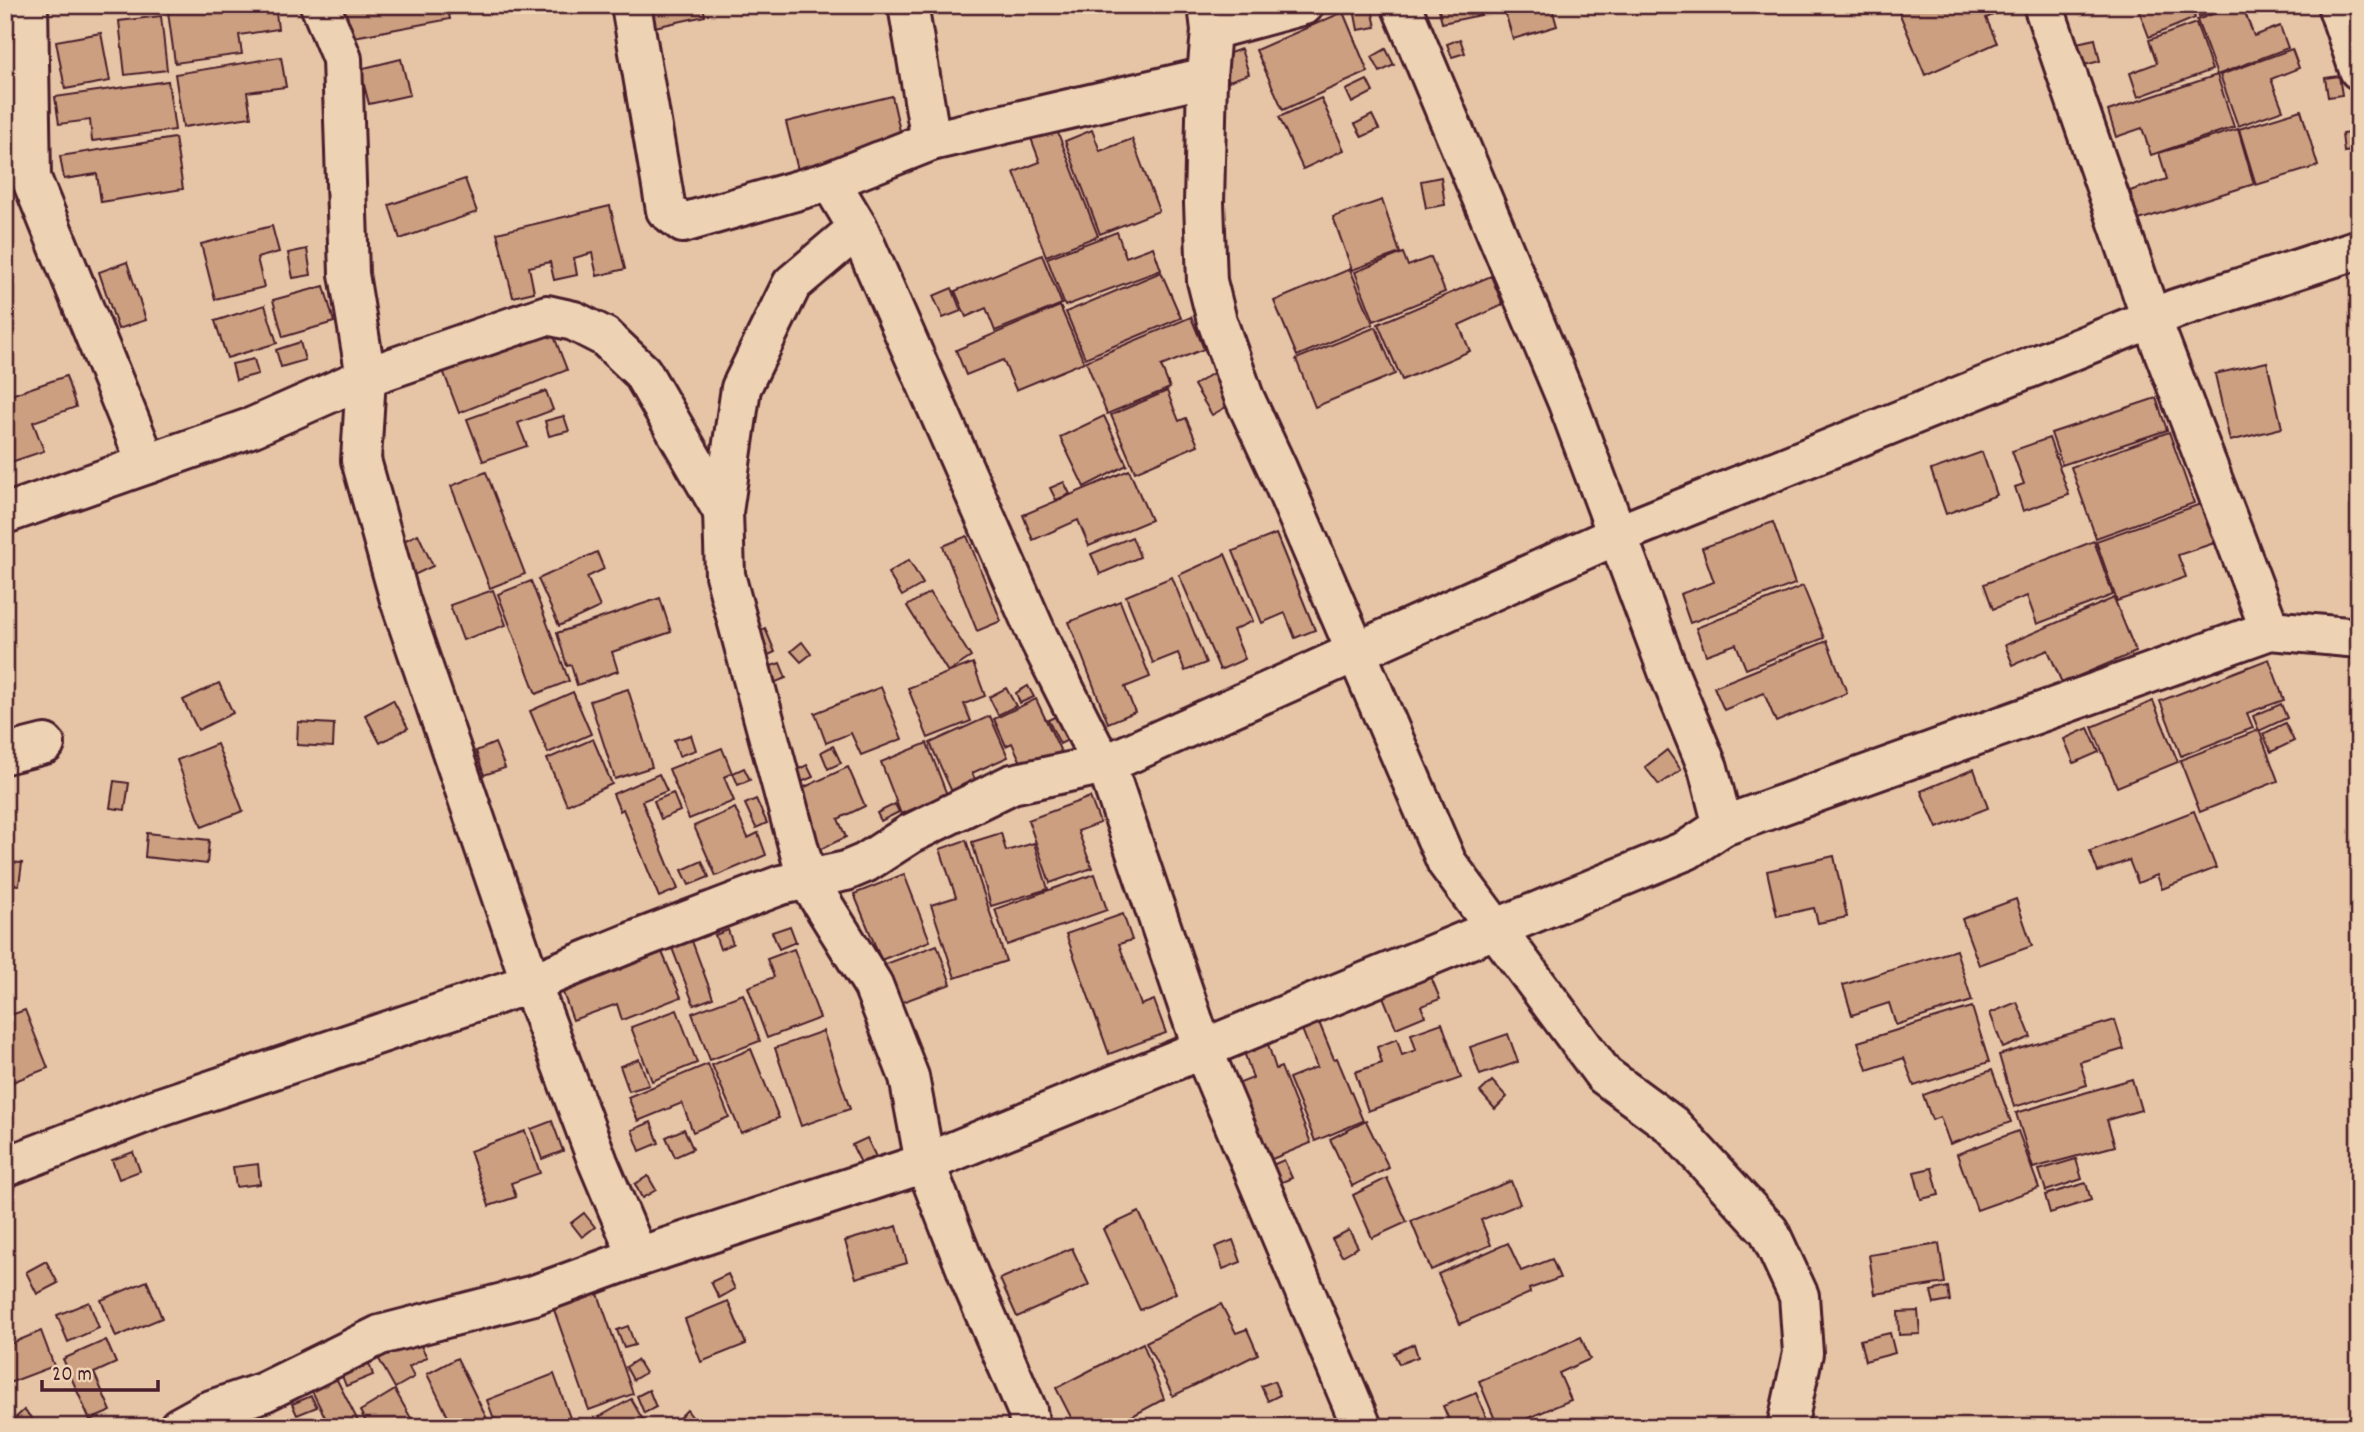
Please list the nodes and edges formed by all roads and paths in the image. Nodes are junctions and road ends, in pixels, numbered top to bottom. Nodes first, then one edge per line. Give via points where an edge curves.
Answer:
1 (21, 5) edge
2 (28, 5) edge
3 (320, 5) edge
4 (631, 5) edge
5 (908, 5) edge
6 (1304, 5) edge
7 (1401, 5) edge
8 (2043, 5) edge
9 (2337, 5) edge
10 (5, 9) edge
11 (1209, 18) edge
12 (2359, 70) edge
13 (1207, 77) junction
14 (931, 141) junction
15 (830, 181) junction
16 (858, 228) junction
17 (2359, 249) edge
18 (2151, 318) junction
19 (366, 377) junction
20 (147, 464) junction
21 (723, 512) junction
22 (5, 514) edge
23 (1617, 535) junction
24 (2270, 630) junction
25 (2359, 638) edge
26 (1356, 652) junction
27 (45, 744) dead end
28 (5, 754) edge
29 (1106, 764) junction
30 (1724, 826) junction
31 (807, 880) junction
32 (1496, 927) junction
33 (531, 983) junction
34 (1203, 1049) junction
35 (925, 1163) junction
36 (5, 1167) edge
37 (638, 1257) junction
38 (179, 1427) edge
39 (1030, 1427) edge
40 (1362, 1427) edge
41 (1787, 1427) edge

1 - 10 street
2 - 20 street via 31,178
3 - 19 street via 342,60 349,274
4 - 15 street via 666,210 682,223
5 - 14 street
6 - 11 street
7 - 23 street via 1568,403
8 - 18 street
9 - 12 street
11 - 13 street
13 - 14 street
13 - 26 street via 1207,281 1217,321 1244,397
14 - 15 street
15 - 16 street
16 - 21 street via 792,284 741,388
16 - 29 street via 1038,637
17 - 18 street
18 - 23 street
18 - 24 street
19 - 20 street via 253,428
19 - 21 street via 547,315 574,321 605,337 642,372
19 - 33 street via 361,460 400,600
20 - 22 street
21 - 31 street via 725,575
23 - 26 street
23 - 30 street via 1708,768
24 - 25 street
24 - 30 street
26 - 29 street
26 - 32 street via 1447,863
27 - 28 street
29 - 31 street via 1012,784 910,834 856,867
29 - 34 street
30 - 32 street via 1687,850
31 - 33 street via 781,885
31 - 35 street via 873,985 909,1077
32 - 34 street
32 - 41 street via 1604,1075 1672,1125 1769,1231 1799,1296 1803,1353
33 - 36 street via 155,1109
33 - 37 street
34 - 35 street
34 - 40 street
35 - 37 street
35 - 39 street
37 - 38 street via 534,1295 380,1335 264,1392 208,1410

